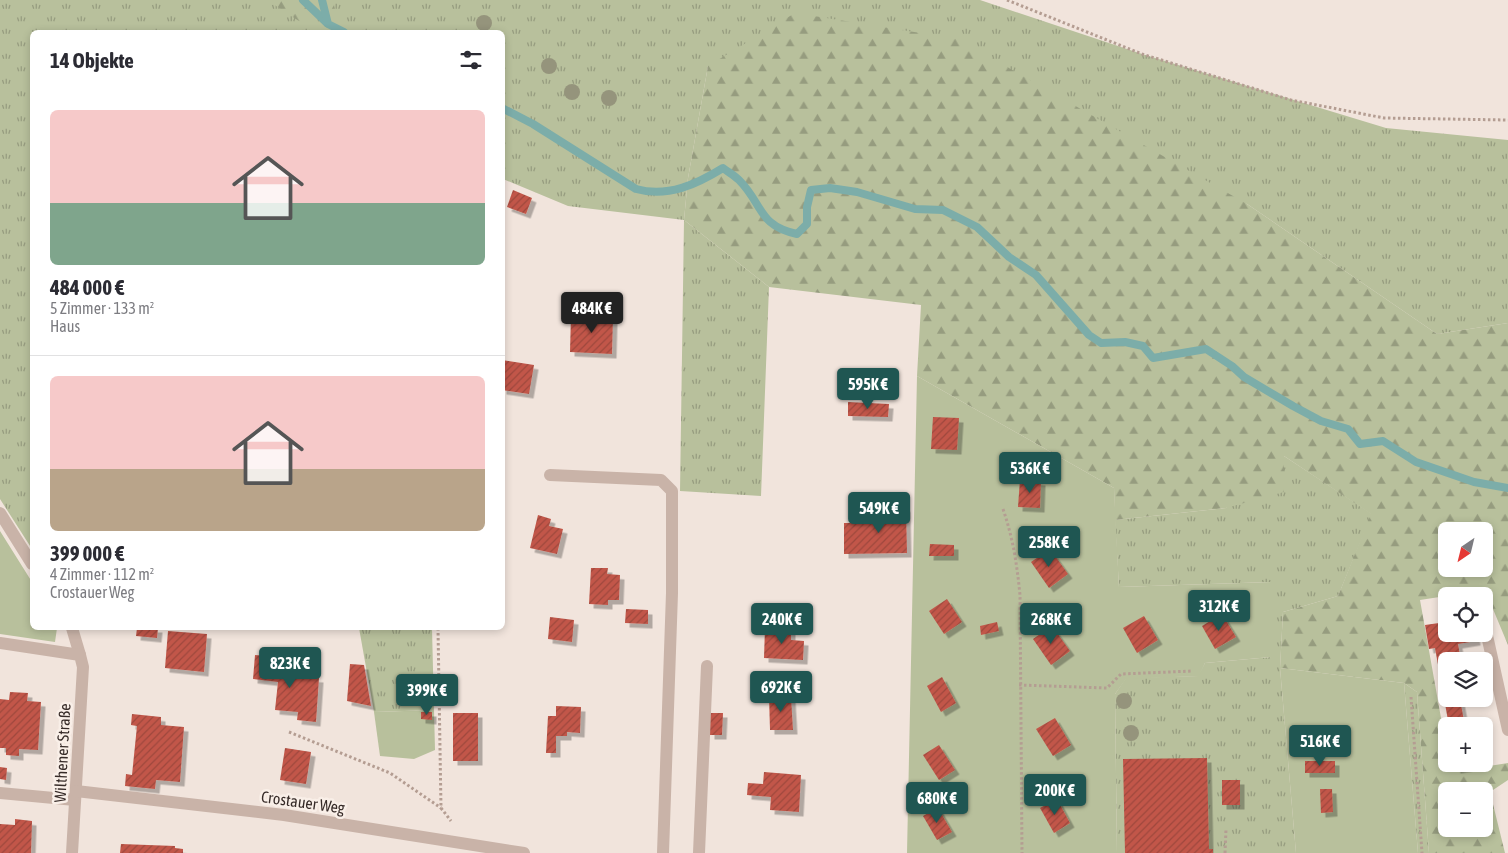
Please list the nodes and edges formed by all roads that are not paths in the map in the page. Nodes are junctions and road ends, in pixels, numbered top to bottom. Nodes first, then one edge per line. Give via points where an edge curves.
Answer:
1 (550, 475) dead end
2 (0, 513) edge
3 (30, 561) edge
4 (73, 630) edge
5 (1488, 642) edge
6 (0, 643) edge
7 (80, 655) junction
8 (707, 666) dead end
9 (1508, 730) edge
10 (0, 793) edge
11 (76, 796) junction
12 (72, 853) edge
13 (524, 853) edge
14 (664, 853) edge
15 (699, 853) edge

1 - 14 street via 661,480 672,491
2 - 3 street
4 - 7 street, Wilthener Straße
5 - 9 street
6 - 7 street
7 - 11 street, Wilthener Straße via 83,667
8 - 15 street
10 - 11 street, Crostauer Weg
11 - 12 street, Wilthener Straße
11 - 13 street, Crostauer Weg via 284,815

